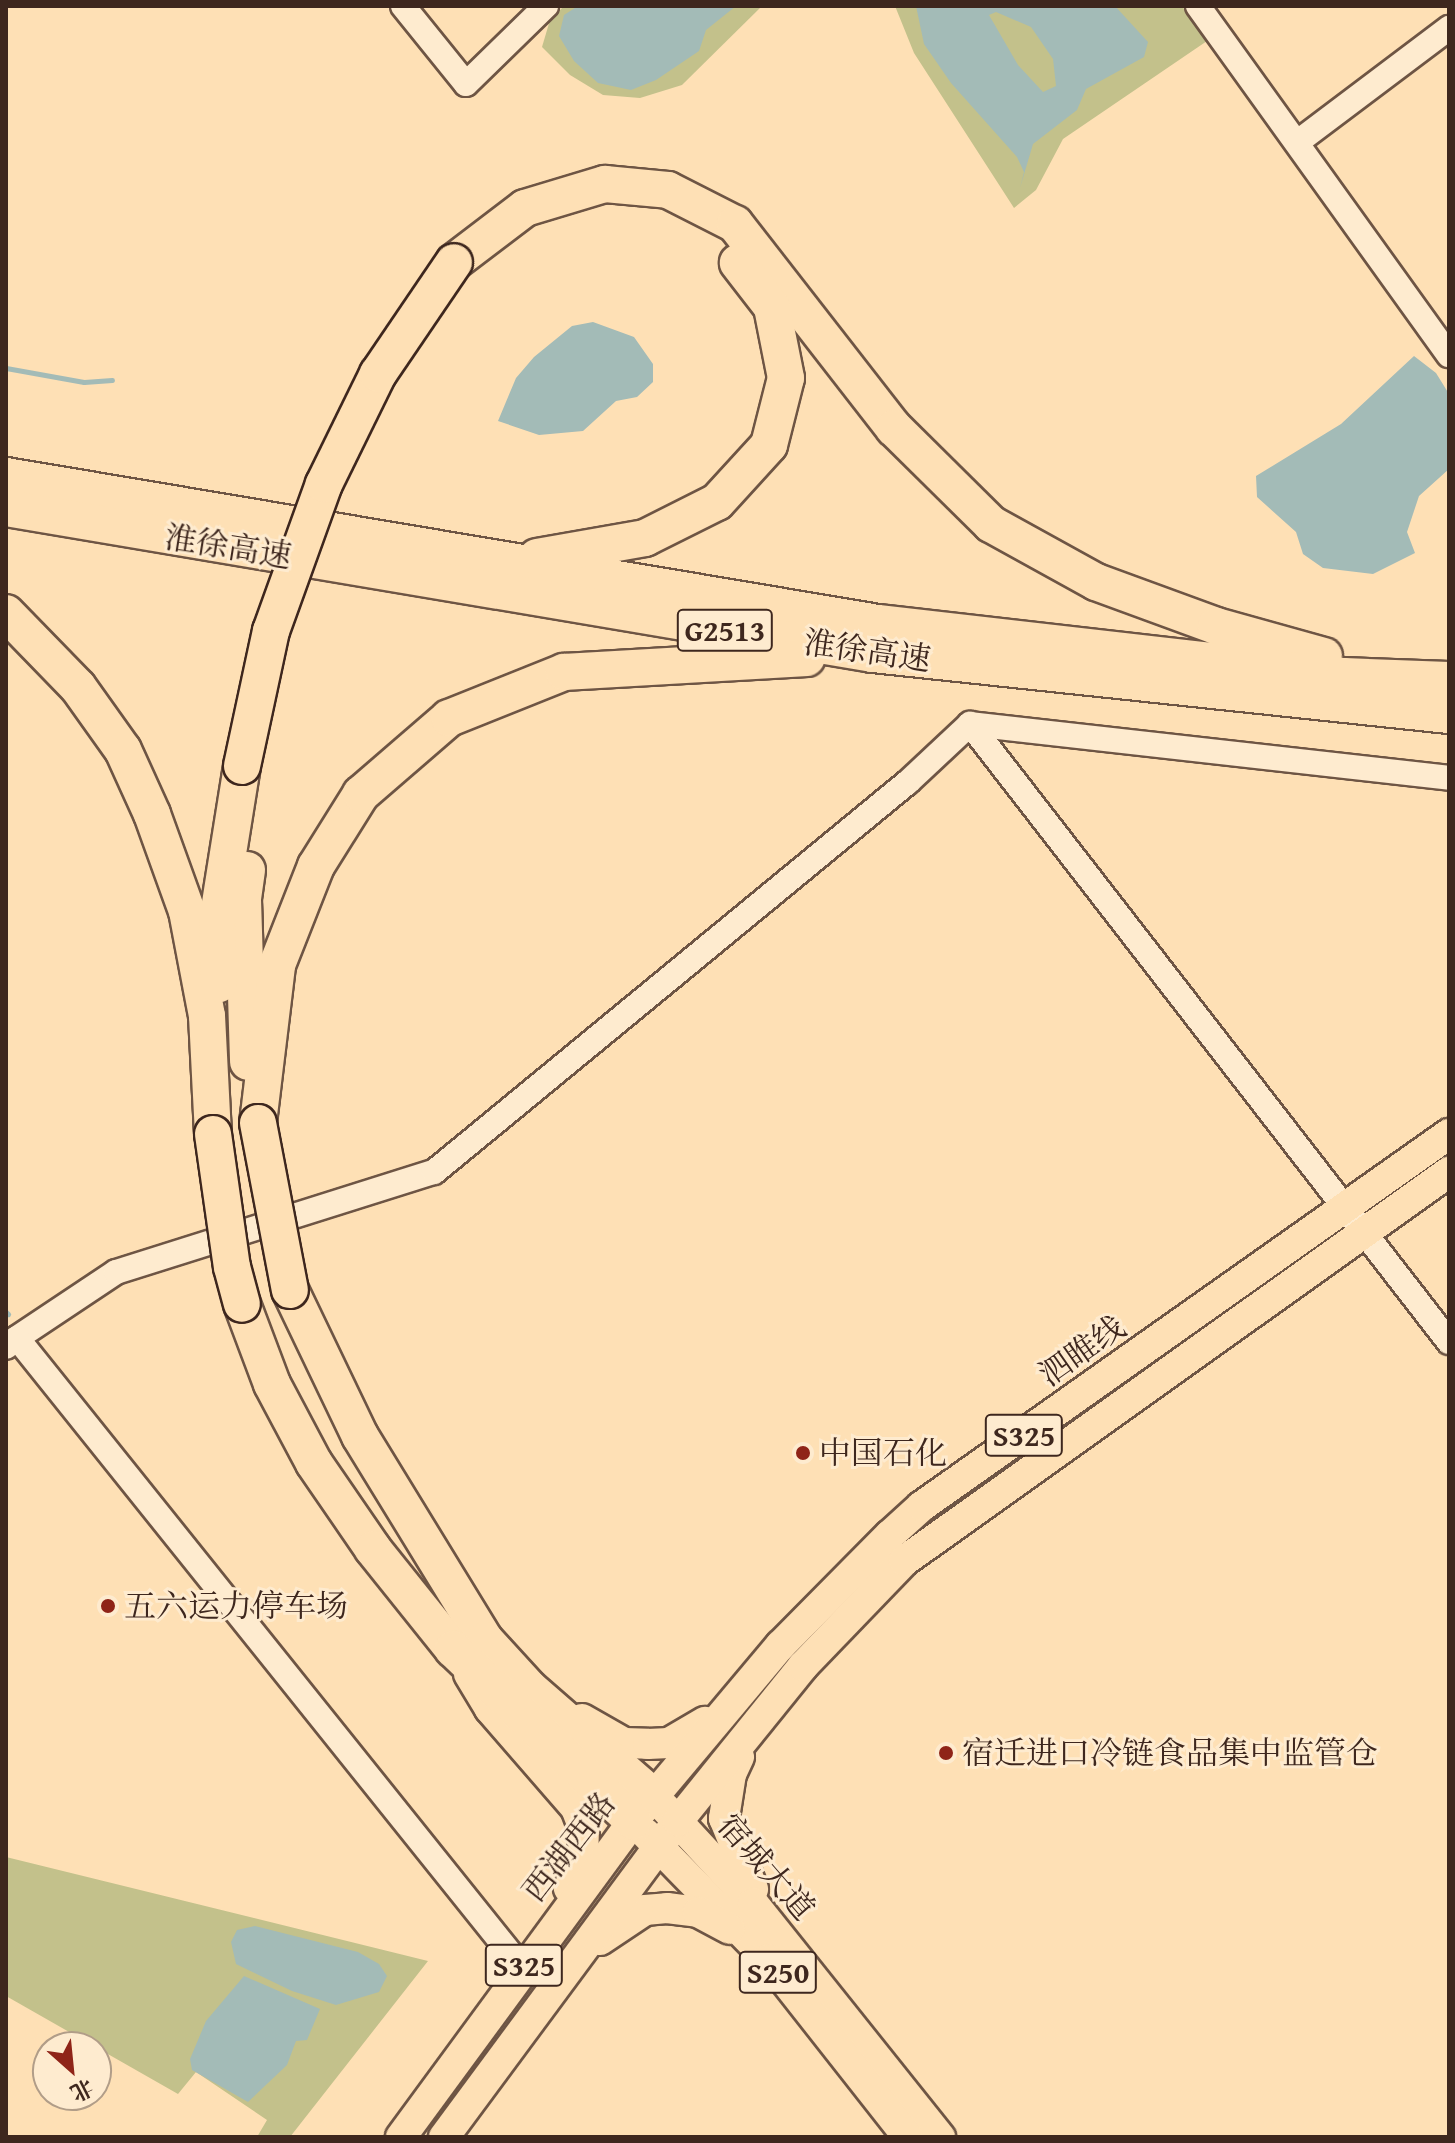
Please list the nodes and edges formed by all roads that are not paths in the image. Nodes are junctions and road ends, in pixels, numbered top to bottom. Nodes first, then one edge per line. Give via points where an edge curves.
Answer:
1 (403, 6) edge
2 (546, 6) edge
3 (1198, 6) edge
4 (1449, 28) edge
5 (1299, 141) junction
6 (462, 270) junction
7 (1449, 355) edge
8 (6, 476) edge
9 (6, 508) edge
10 (507, 562) junction
11 (6, 613) edge
12 (873, 654) junction
13 (1395, 676) junction
14 (1449, 680) edge
15 (1449, 715) edge
16 (970, 724) junction
17 (251, 763) junction
18 (1449, 778) edge
19 (258, 1123) junction
20 (213, 1134) junction
21 (1449, 1134) edge
22 (1449, 1172) edge
23 (1346, 1206) junction
24 (1366, 1233) junction
25 (1449, 1342) edge
26 (12, 1343) edge
27 (469, 1645) junction
28 (741, 1693) junction
29 (756, 1724) junction
30 (655, 1813) junction
31 (658, 1847) junction
32 (777, 1952) junction
33 (531, 1956) junction
34 (569, 1968) junction
35 (401, 2137) edge
36 (444, 2137) edge
37 (908, 2137) edge
38 (940, 2137) edge

1 - 2 street via 466,84
3 - 5 street
4 - 5 street
5 - 7 street
6 - 10 highway via 535,229 608,206 661,212 724,244 772,307 786,378 769,445 717,502 645,538
6 - 13 highway via 525,208 605,184 668,190 735,224 894,428 991,524 1096,582 1216,626
6 - 17 highway, bridge via 378,374 324,484 271,631
8 - 10 highway, 淮徐高速 / G2513
9 - 12 highway, 淮徐高速 / G2513
10 - 13 highway, 淮徐高速 / G2513 via 878,623 1344,676
11 - 20 highway via 78,687 123,750 152,814 187,911 204,1001
12 - 15 highway, 淮徐高速 / G2513
12 - 19 highway via 564,672 449,718 361,794 316,866 277,965
13 - 14 highway, 淮徐高速 / G2513
16 - 18 street
16 - 23 street
16 - 26 street via 908,782 434,1172 116,1272
17 - 19 highway via 243,900 247,1054
17 - 20 highway via 217,922 221,1053
19 - 27 highway, bridge via 290,1290
20 - 27 highway, bridge via 232,1267 272,1384 314,1463 373,1549
21 - 23 main road, 泗睢线 / S325
22 - 24 main road, S325
23 - 24 street
23 - 28 main road, 泗睢线 / S325 via 922,1506 780,1646
24 - 25 street
24 - 29 main road, S325 via 904,1561 803,1666
26 - 33 street
27 - 28 main road via 624,1743 669,1743 688,1735
27 - 30 highway via 529,1688
27 - 33 main road via 490,1709 576,1808 584,1829 579,1865
28 - 30 main road, 泗睢线 / S325
29 - 30 main road, S325
29 - 32 main road via 731,1774 724,1818
30 - 31 main road, 宿城大道 / S250
30 - 32 main road, 宿城大道 / S250
30 - 33 main road, 西湖西路 / S325
31 - 32 main road, 宿城大道 / S250
31 - 34 main road, S325
32 - 34 main road via 698,1912 667,1908 645,1910 624,1921
32 - 37 main road, 宿城大道 / S250
32 - 38 main road, 宿城大道 / S250
33 - 35 main road, 西湖西路 / S325
34 - 36 main road, S325

